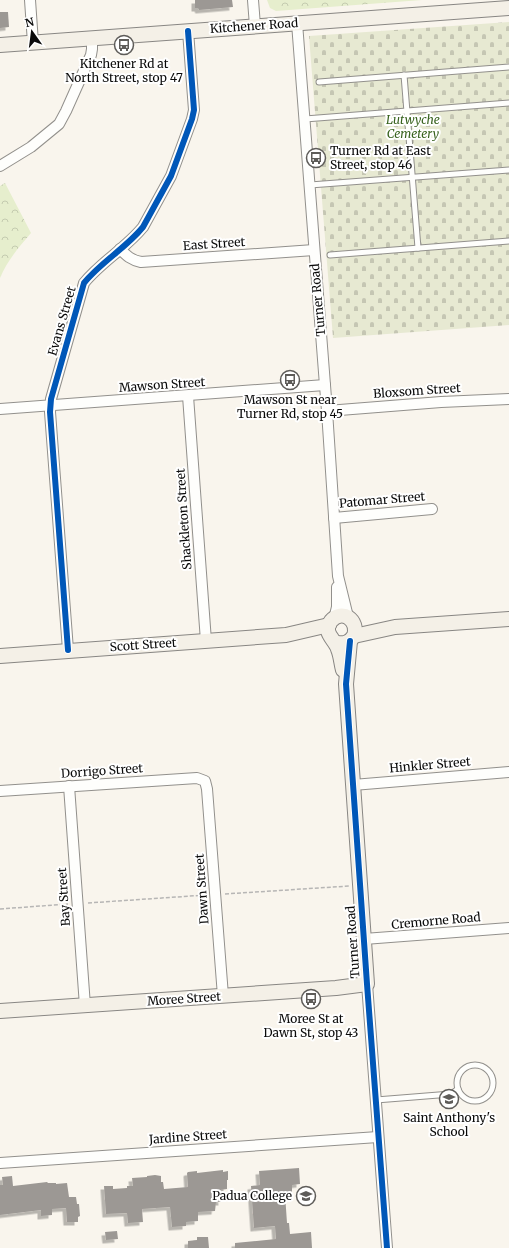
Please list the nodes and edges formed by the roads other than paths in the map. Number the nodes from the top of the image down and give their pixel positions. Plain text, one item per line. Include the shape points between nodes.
1 (30, 0) edge
2 (253, 0) edge
3 (509, 8) edge
4 (297, 23) junction
5 (255, 26) junction
6 (188, 31) junction
7 (92, 38) junction
8 (33, 43) junction
9 (0, 45) edge
10 (509, 67) edge
11 (404, 76) junction
12 (319, 82) dead end
13 (509, 103) edge
14 (407, 111) junction
15 (305, 119) junction
16 (0, 166) edge
17 (509, 170) edge
18 (413, 178) junction
19 (310, 186) junction
20 (509, 241) edge
21 (418, 248) junction
22 (120, 249) junction
23 (314, 250) junction
24 (330, 255) dead end
25 (325, 385) junction
26 (188, 396) junction
27 (509, 399) edge
28 (51, 405) junction
29 (0, 409) edge
30 (327, 411) junction
31 (432, 509) dead end
32 (334, 518) junction
33 (338, 576) junction
34 (509, 619) edge
35 (352, 629) junction
36 (332, 631) junction
37 (206, 641) junction
38 (68, 650) junction
39 (0, 656) edge
40 (346, 684) junction
41 (509, 772) edge
42 (205, 781) joint
43 (353, 785) junction
44 (69, 786) junction
45 (0, 791) edge
46 (509, 928) edge
47 (364, 939) junction
48 (367, 984) junction
49 (223, 996) junction
50 (85, 1006) junction
51 (0, 1011) edge
52 (458, 1089) junction
53 (376, 1100) junction
54 (378, 1138) junction
55 (0, 1163) edge
56 (387, 1248) edge

1 - 8 street
2 - 5 street
3 - 4 street, Kitchener Road
4 - 5 street, Kitchener Road
4 - 15 street, Turner Road
5 - 6 street, Kitchener Road
6 - 7 street, Kitchener Road
6 - 22 street, Evans Street via 194,110 192,119 171,176 140,231
7 - 8 street, Kitchener Road
7 - 16 street via 91,55 60,124 31,147
8 - 9 street, Kitchener Road
10 - 11 lane
11 - 12 lane
11 - 14 lane
13 - 14 lane
14 - 15 lane
14 - 18 lane
15 - 19 street, Turner Road
17 - 18 lane
18 - 19 lane
18 - 21 lane
19 - 23 street, Turner Road
20 - 21 lane
21 - 24 lane
22 - 23 street, East Street via 128,258 141,262
22 - 28 street, Evans Street via 84,283
23 - 25 street, Turner Road
25 - 26 street, Mawson Street
25 - 30 street, Turner Road
26 - 28 street, Mawson Street
26 - 37 street, Shackleton Street
27 - 30 street, Bloxsom Street
28 - 29 street, Mawson Street
28 - 38 street, Evans Street
30 - 32 street, Turner Road
31 - 32 street, Patomar Street
32 - 33 street, Turner Road
33 - 35 street, Turner Road
33 - 36 street, Turner Road via 337,607
34 - 35 street
35 - 36 street via 343,644
35 - 36 street via 341,616
35 - 40 street, Turner Road
36 - 37 street, Scott Street via 308,638 286,635
36 - 40 street, Turner Road
37 - 38 street, Scott Street
38 - 39 street, Scott Street
40 - 43 street, Turner Road
41 - 43 street, Hinkler Street
42 - 44 street, Dorrigo Street via 197,778
42 - 49 street, Dawn Street
43 - 47 street, Turner Road
44 - 45 street, Dorrigo Street
44 - 50 street, Bay Street
46 - 47 street, Cremorne Road
47 - 48 street, Turner Road
48 - 49 street, Moree Street
48 - 53 street, Turner Road
49 - 50 street, Moree Street
50 - 51 street, Moree Street
52 - 52 lane via 458,1077 466,1067 478,1064 489,1070 493,1076 491,1093 482,1100 465,1098
52 - 53 lane via 451,1094
53 - 54 street, Turner Road
54 - 55 street, Jardine Street
54 - 56 street, Turner Road

